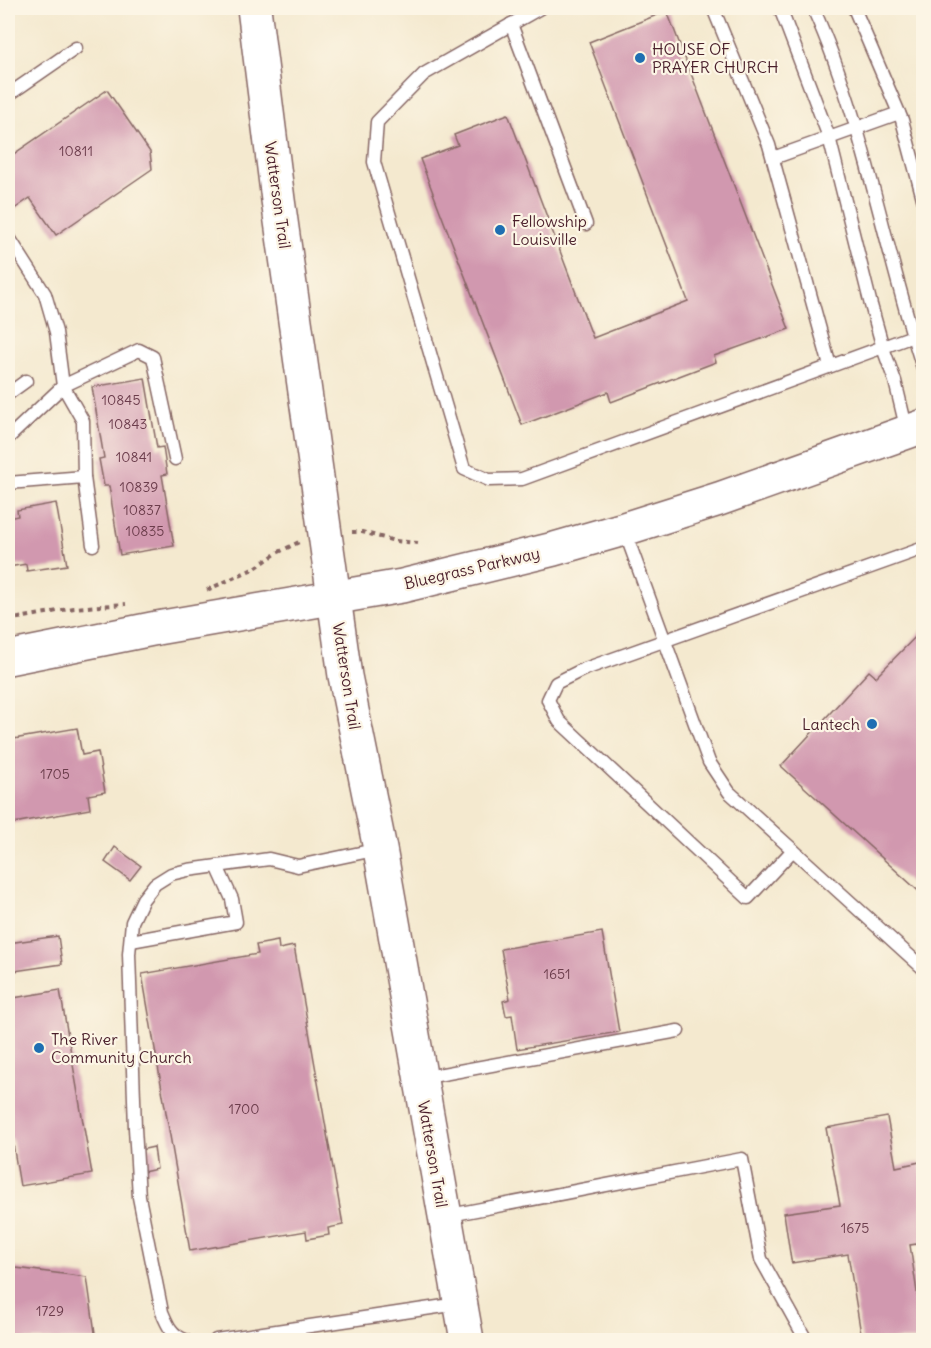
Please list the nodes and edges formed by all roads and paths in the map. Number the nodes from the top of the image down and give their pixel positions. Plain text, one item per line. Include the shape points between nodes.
1 (254, 8) edge
2 (540, 8) edge
3 (713, 8) edge
4 (780, 8) edge
5 (813, 8) edge
6 (854, 8) edge
7 (511, 24) junction
8 (76, 48) dead end
9 (8, 95) edge
10 (899, 113) junction
11 (856, 129) junction
12 (829, 137) junction
13 (773, 158) junction
14 (924, 202) edge
15 (586, 224) dead end
16 (8, 236) edge
17 (918, 334) edge
18 (883, 348) junction
19 (830, 366) junction
20 (924, 371) edge
21 (26, 381) dead end
22 (63, 386) junction
23 (8, 394) edge
24 (915, 430) edge
25 (8, 438) edge
26 (175, 459) dead end
27 (84, 477) junction
28 (8, 483) edge
29 (624, 529) junction
30 (347, 532) dead end
31 (298, 542) dead end
32 (418, 543) dead end
33 (93, 545) dead end
34 (924, 548) edge
35 (198, 593) dead end
36 (335, 596) junction
37 (132, 604) dead end
38 (8, 620) edge
39 (665, 640) junction
40 (8, 658) edge
41 (380, 849) junction
42 (793, 850) junction
43 (217, 866) junction
44 (130, 941) junction
45 (924, 969) edge
46 (678, 1031) dead end
47 (420, 1078) junction
48 (444, 1216) junction
49 (460, 1304) junction
50 (185, 1341) edge
51 (216, 1341) edge
52 (467, 1341) edge
53 (806, 1341) edge

1 - 36 main road, Watterson Trail
2 - 7 lane
3 - 13 lane
4 - 12 lane
5 - 11 lane via 837,66
6 - 10 lane
7 - 15 lane
7 - 19 lane via 424,74 377,122 374,162 464,469 489,480 522,479
8 - 9 lane
10 - 11 lane
10 - 14 lane
11 - 12 lane
11 - 17 lane
12 - 13 lane
12 - 18 lane
13 - 19 lane
16 - 22 lane via 45,294 56,332
17 - 18 lane
17 - 20 lane
18 - 19 lane
18 - 24 lane
21 - 23 lane
22 - 25 lane
22 - 26 lane via 139,350 153,357
22 - 27 lane via 83,421
24 - 29 main road, Bluegrass Parkway
27 - 28 lane
27 - 33 lane
29 - 36 main road, Bluegrass Parkway via 402,586
29 - 39 lane
30 - 32 path
31 - 35 path via 228,582
34 - 39 lane
36 - 40 main road, Bluegrass Parkway
36 - 41 main road, Watterson Trail via 345,676
37 - 38 path via 74,608
39 - 42 lane via 709,762 729,792
39 - 42 lane via 556,682 548,700 559,721 748,898
41 - 43 lane via 298,866 269,859
41 - 47 main road, Watterson Trail
42 - 45 lane
43 - 44 lane via 171,874 155,884 132,922
43 - 44 lane via 232,899 236,922
44 - 50 lane via 139,1197 162,1312 169,1328
46 - 47 lane
47 - 48 main road, Watterson Trail
48 - 49 main road, Watterson Trail
48 - 53 lane via 742,1160 761,1259
49 - 51 lane
49 - 52 main road, Watterson Trail

